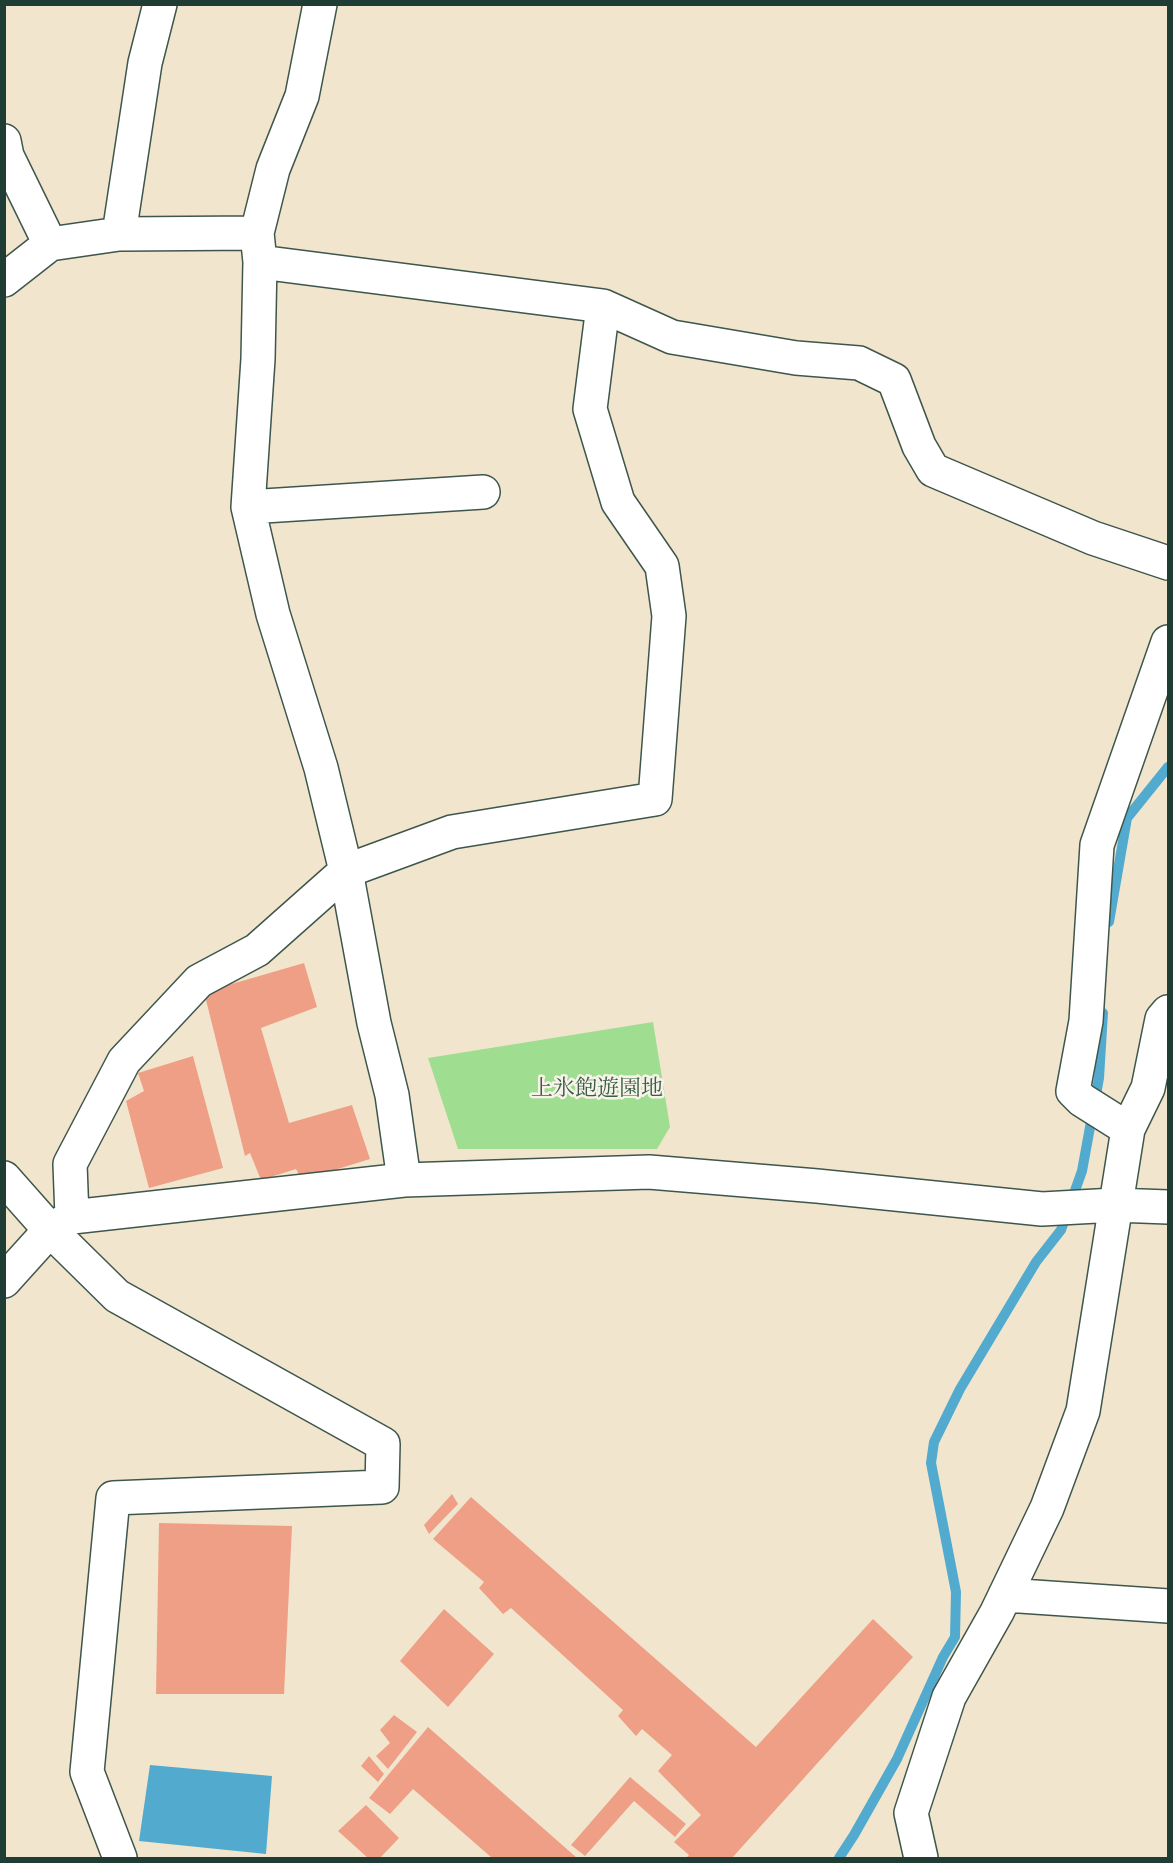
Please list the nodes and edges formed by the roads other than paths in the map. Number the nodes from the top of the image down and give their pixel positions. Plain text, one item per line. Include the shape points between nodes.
1 (160, 4) edge
2 (320, 4) edge
3 (4, 141) edge
4 (119, 234) junction
5 (50, 244) junction
6 (258, 248) junction
7 (4, 280) edge
8 (603, 306) junction
9 (483, 492) dead end
10 (248, 507) junction
11 (1168, 563) edge
12 (1168, 642) edge
13 (346, 871) junction
14 (1168, 1012) edge
15 (1120, 1124) junction
16 (4, 1178) edge
17 (404, 1180) junction
18 (1103, 1206) junction
19 (1168, 1207) edge
20 (61, 1223) junction
21 (4, 1281) edge
22 (1005, 1595) junction
23 (1168, 1606) edge
24 (120, 1858) edge
25 (921, 1858) edge

1 - 4 street via 145,63
2 - 6 street via 302,96 273,170
3 - 5 street via 7,156
4 - 5 street
4 - 6 street
5 - 7 street
6 - 8 street
6 - 10 street via 258,359
8 - 11 street via 672,337 796,358 859,363 894,380 919,446 933,470 1093,538
8 - 13 street via 590,409 618,502 662,566 669,616 655,800 452,832
9 - 10 street
10 - 13 street via 273,614 321,768
12 - 15 street via 1097,845 1086,1021 1073,1090
13 - 17 street via 374,1023 392,1095
13 - 20 street via 257,950 199,981 124,1061 70,1164
14 - 15 street via 1162,1019 1148,1088
15 - 18 street
16 - 20 street
17 - 18 street via 649,1172 1042,1209
17 - 20 street
18 - 19 street
18 - 22 street via 1083,1412 1047,1508
20 - 21 street
20 - 24 street via 117,1296 383,1444 382,1487 113,1498 87,1772
22 - 23 street
22 - 25 street via 949,1696 911,1813

